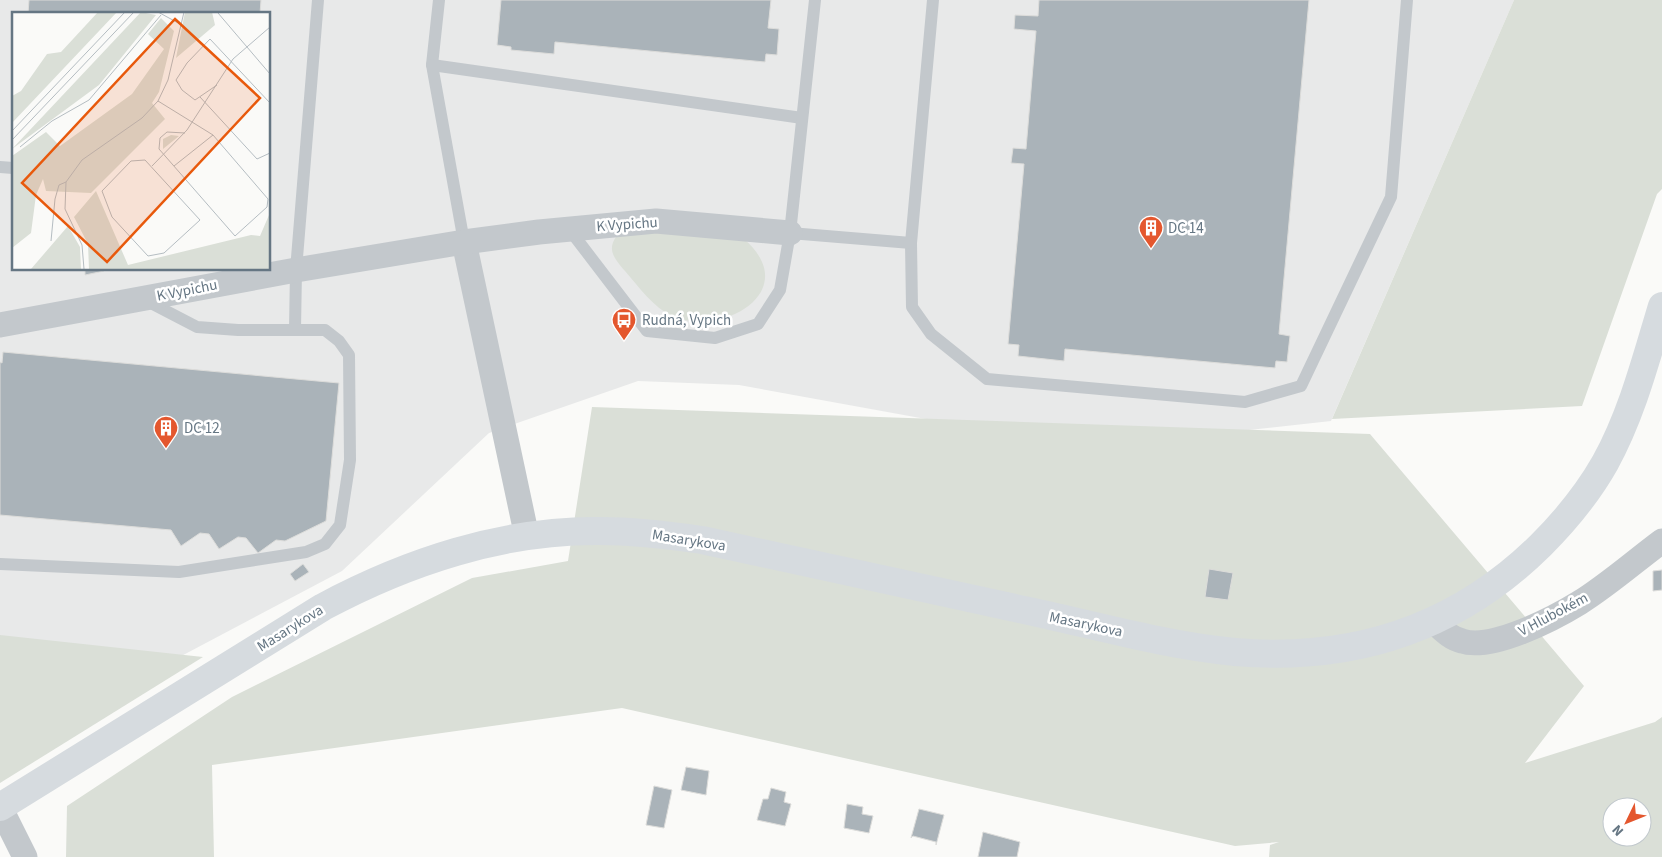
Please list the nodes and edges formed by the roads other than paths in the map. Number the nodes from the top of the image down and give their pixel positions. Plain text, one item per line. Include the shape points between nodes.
1 (318, 0) edge
2 (439, 0) edge
3 (815, 0) edge
4 (934, 0) edge
5 (1407, 0) edge
6 (432, 65) junction
7 (802, 118) junction
8 (569, 229) junction
9 (790, 233) junction
10 (464, 242) junction
11 (911, 242) junction
12 (296, 270) junction
13 (143, 299) junction
14 (1662, 306) edge
15 (0, 325) edge
16 (295, 330) junction
17 (527, 537) junction
18 (1662, 541) edge
19 (0, 564) edge
20 (1434, 622) junction
21 (0, 807) edge
22 (25, 857) edge

1 - 12 lane
2 - 6 lane
3 - 7 lane
4 - 11 lane
5 - 11 lane via 1391,197 1301,386 1245,402 988,379 931,334 912,307
6 - 7 lane
6 - 10 lane
7 - 9 lane
8 - 9 street, K Vypichu via 656,221
8 - 9 lane via 647,331 715,338 758,324 780,290
8 - 10 street, K Vypichu
9 - 11 lane
10 - 12 street, K Vypichu
10 - 17 street
12 - 13 street, K Vypichu
12 - 16 lane
13 - 15 street, K Vypichu
13 - 16 lane via 197,327
14 - 20 main road, Masarykova via 1635,396 1605,464 1584,495 1557,530 1526,560 1495,586
16 - 19 lane via 325,330 349,355 350,460 340,526 325,544 306,552 179,572
17 - 20 main road, Masarykova via 600,530 702,540 1146,637 1234,652 1295,654 1346,648 1388,639
17 - 21 main road, Masarykova via 445,555 360,587
18 - 20 street, V Hlubokém via 1579,603 1500,640 1483,644 1463,642
21 - 22 street

